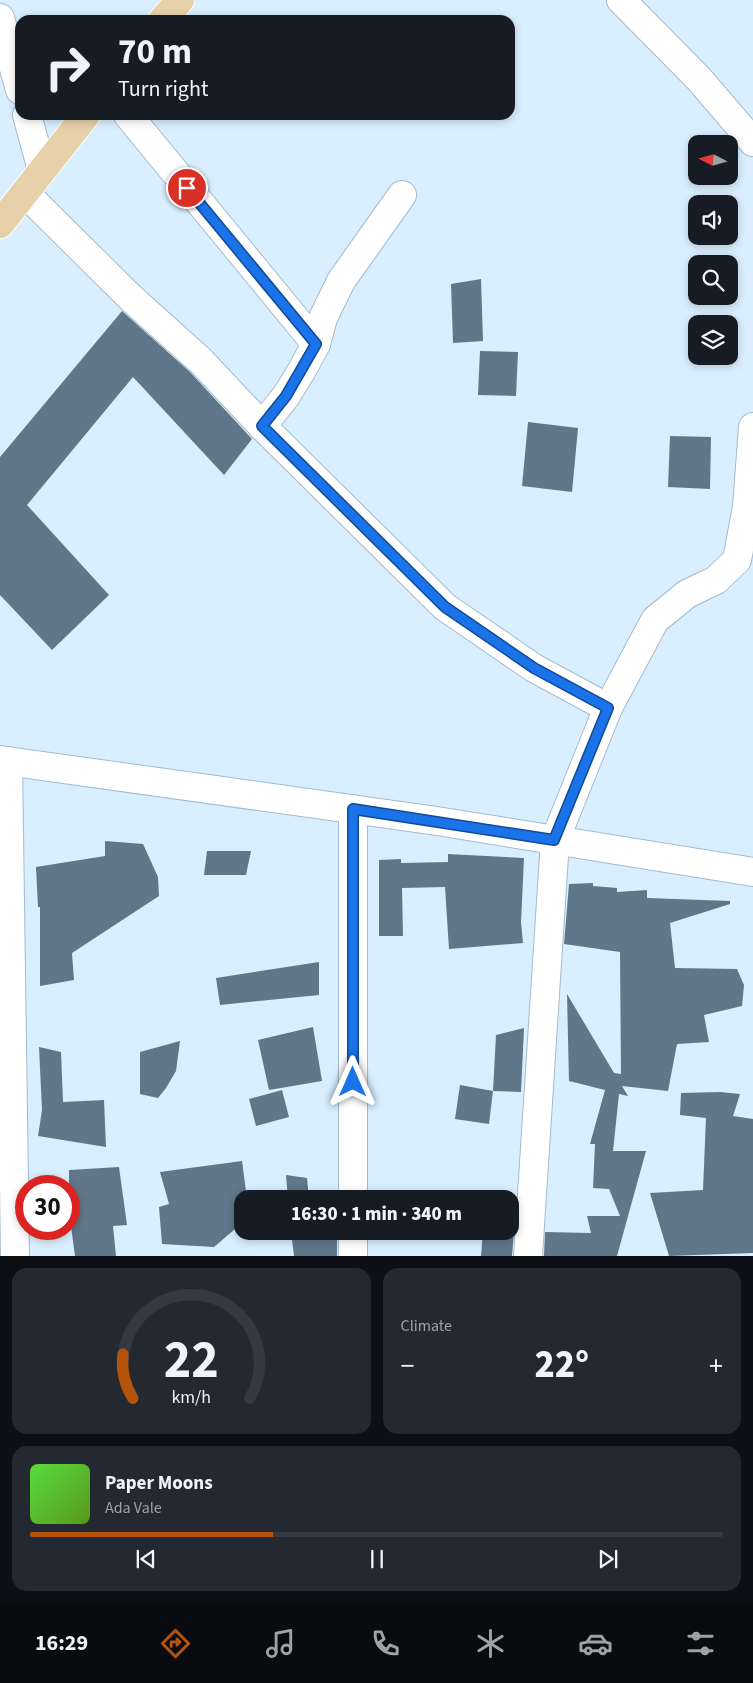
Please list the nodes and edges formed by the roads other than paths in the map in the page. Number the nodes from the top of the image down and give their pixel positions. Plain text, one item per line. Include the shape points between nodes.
1 (180, 0) edge
2 (621, 0) edge
3 (167, 15) edge
4 (0, 18) edge
5 (15, 72) edge
6 (28, 120) edge
7 (82, 120) edge
8 (132, 120) edge
9 (753, 142) edge
10 (42, 170) junction
11 (24, 193) junction
12 (402, 195) dead end
13 (0, 224) edge
14 (316, 344) junction
15 (262, 426) junction
16 (753, 427) edge
17 (608, 708) junction
18 (4, 760) edge
19 (353, 809) junction
20 (554, 840) junction
21 (753, 872) edge
22 (5, 894) edge
23 (353, 1190) edge
24 (353, 1240) edge
25 (16, 1256) edge
26 (354, 1256) edge
27 (528, 1256) edge

1 - 3 main road
2 - 9 street via 699,79
4 - 5 street
6 - 10 street
7 - 10 main road
8 - 14 street
10 - 11 main road
11 - 13 main road
11 - 15 street via 132,299 201,361
12 - 14 street via 341,281 323,318
14 - 15 street via 286,396
15 - 17 street via 445,607 534,668
16 - 17 street via 738,560 716,580 687,594 656,620
17 - 20 street
18 - 19 street
18 - 22 street
19 - 20 street
19 - 23 street
20 - 21 street
20 - 27 street
22 - 25 street
24 - 26 street

